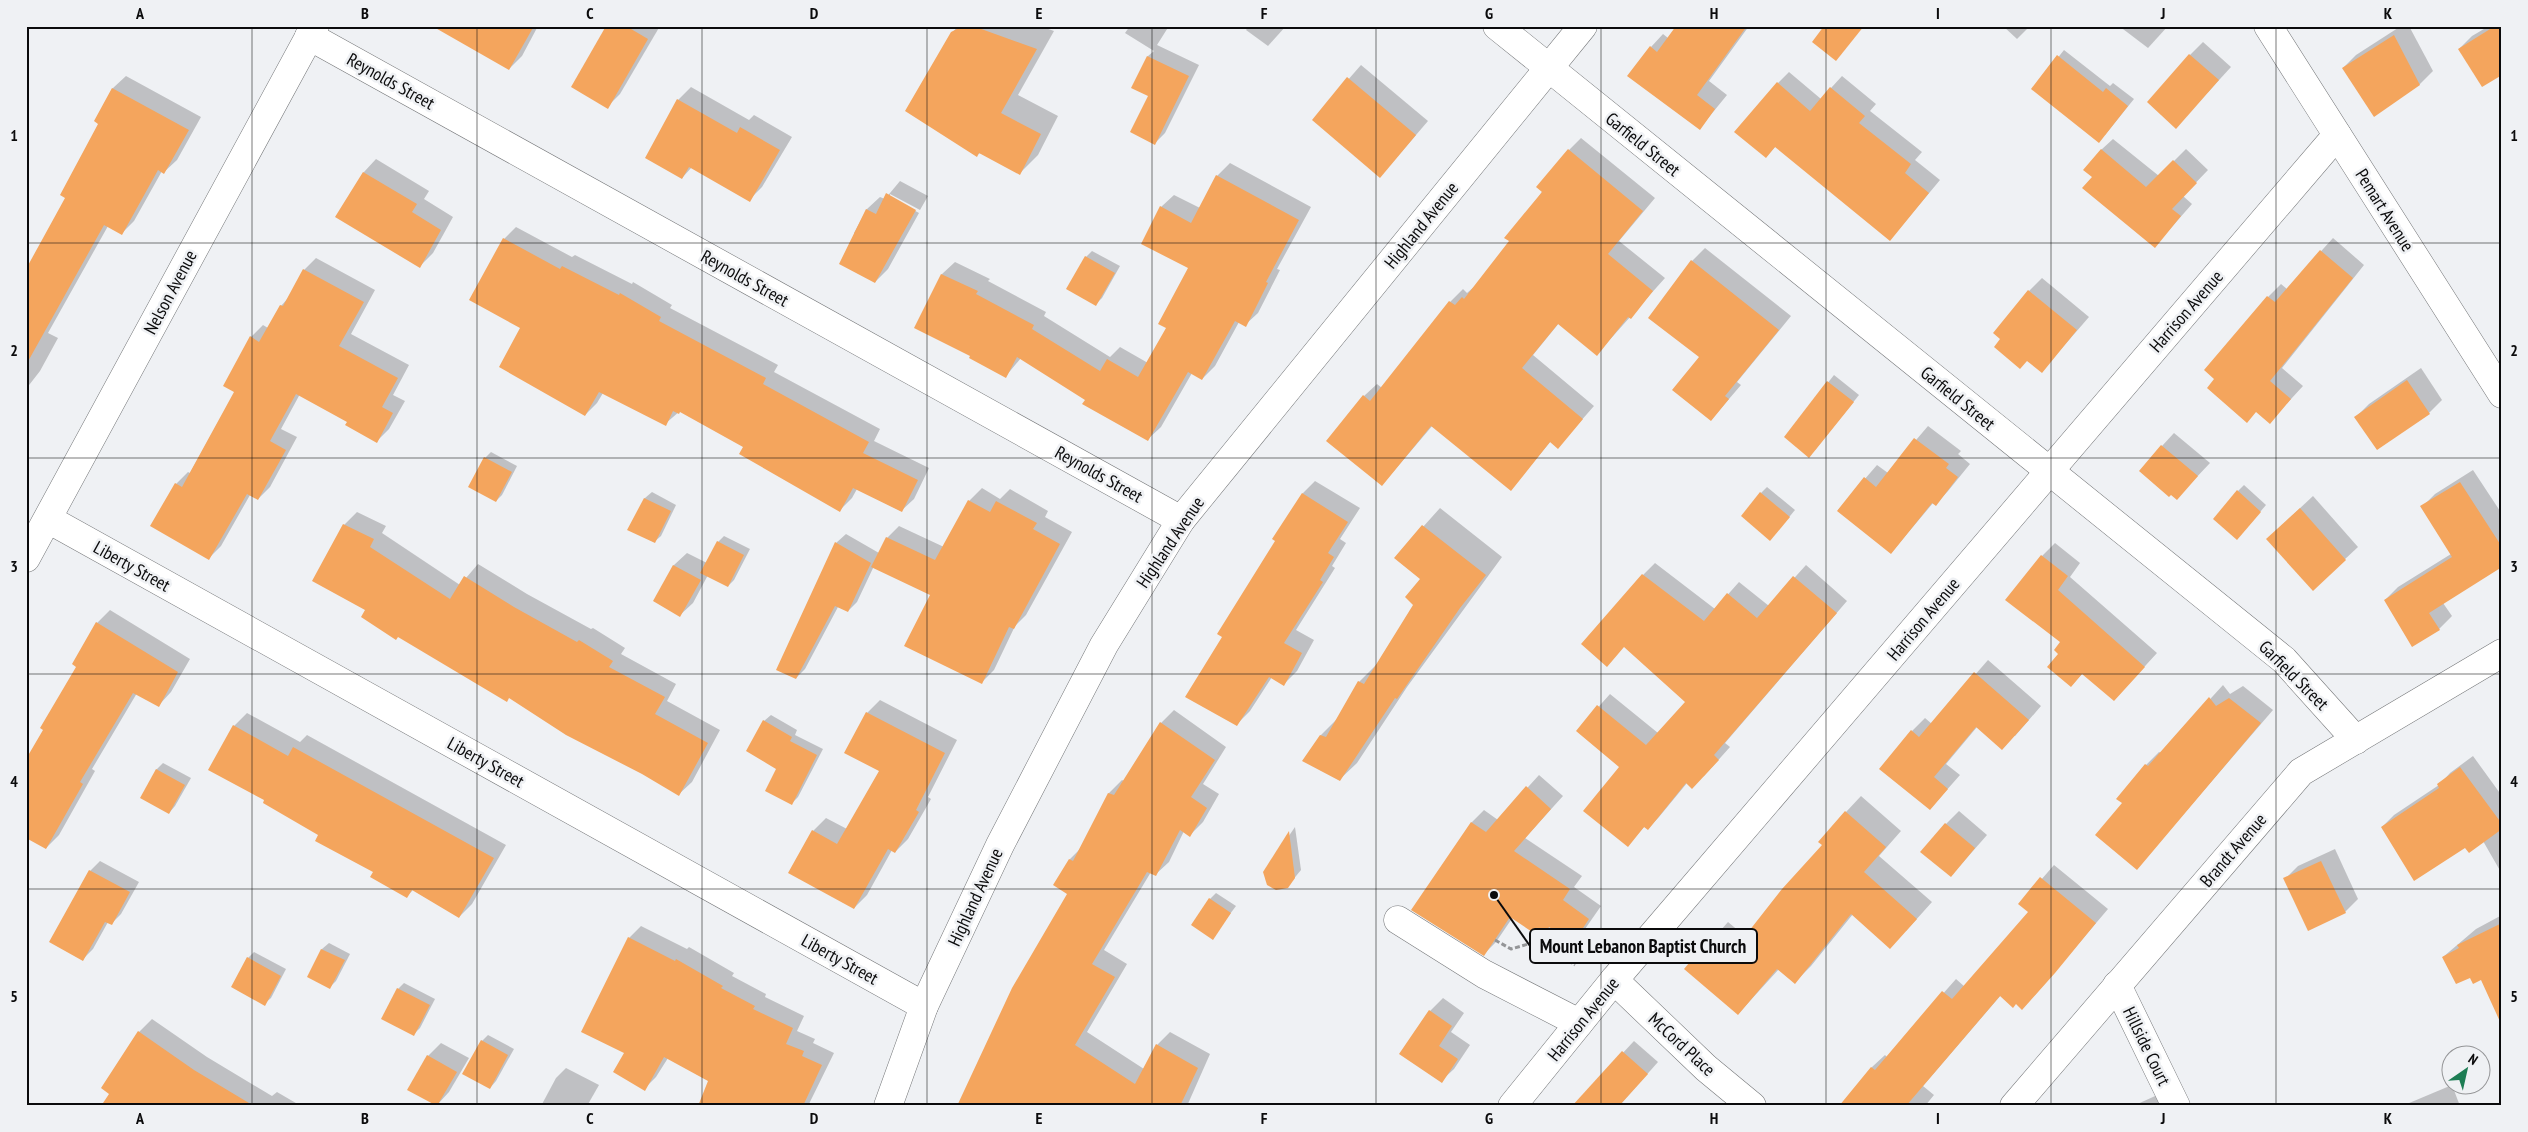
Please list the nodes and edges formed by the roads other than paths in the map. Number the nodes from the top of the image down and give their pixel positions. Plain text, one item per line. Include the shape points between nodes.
1 (1497, 26) edge
2 (1583, 26) edge
3 (2268, 26) edge
4 (312, 31) edge
5 (1549, 68) junction
6 (2337, 135) junction
7 (2502, 394) edge
8 (2049, 471) junction
9 (48, 519) junction
10 (1181, 520) junction
11 (26, 558) edge
12 (2502, 653) edge
13 (2356, 740) junction
14 (1398, 920) dead end
15 (1614, 980) junction
16 (2117, 985) junction
17 (924, 1006) junction
18 (1579, 1023) junction
19 (888, 1106) edge
20 (1512, 1106) edge
21 (1752, 1106) edge
22 (2014, 1106) edge
23 (2176, 1106) edge

1 - 5 street, Garfield Street
2 - 5 street, Highland Avenue
3 - 6 street, Pemart Avenue
4 - 9 street, Nelson Avenue
4 - 10 street, Reynolds Street
5 - 8 street, Garfield Street
5 - 10 street, Highland Avenue
6 - 7 street, Pemart Avenue
6 - 8 street, Harrison Avenue
8 - 13 street, Garfield Street via 2284,660
8 - 15 street, Harrison Avenue
9 - 11 street, Nelson Avenue
9 - 17 street, Liberty Street
10 - 17 street, Highland Avenue via 1104,645 1000,845
12 - 13 street, Brandt Avenue
13 - 16 street, Brandt Avenue via 2301,772
14 - 18 street via 1484,974
15 - 18 street, Harrison Avenue
15 - 21 street, McCord Place via 1706,1068
16 - 22 street, Brandt Avenue
16 - 23 street, Hillside Court
17 - 19 street, Highland Avenue
18 - 20 street, Harrison Avenue

